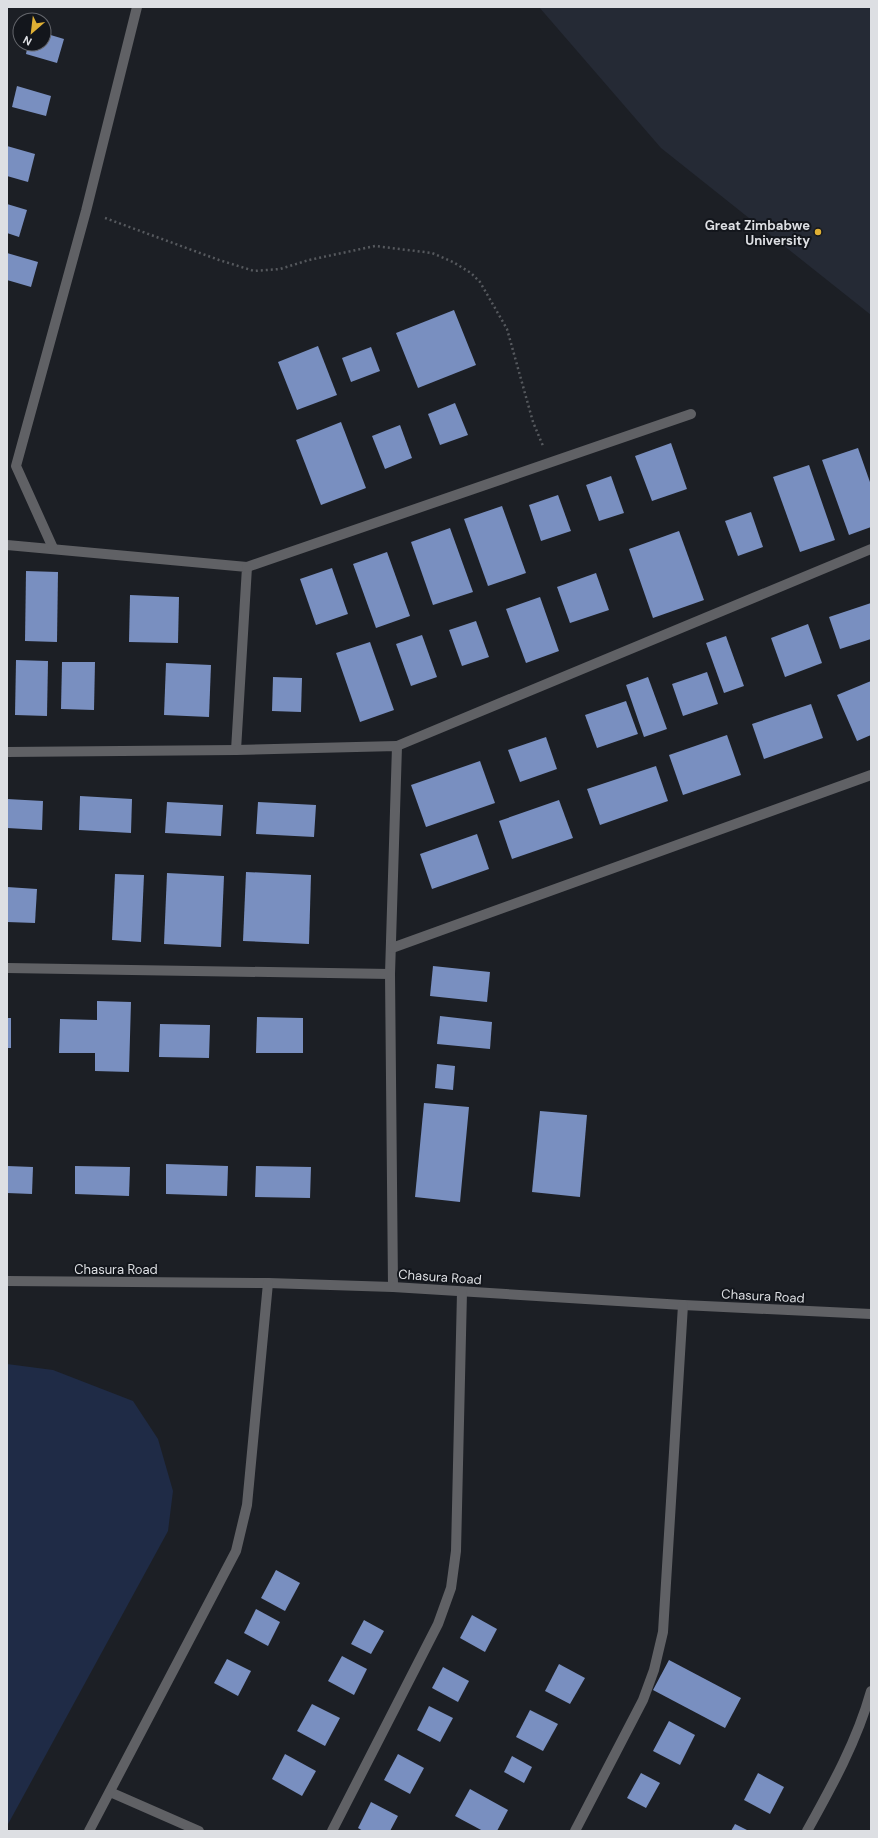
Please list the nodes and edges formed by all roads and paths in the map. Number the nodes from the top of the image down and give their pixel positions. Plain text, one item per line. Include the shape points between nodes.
1 (137, 7) edge
2 (86, 211) junction
3 (691, 414) dead end
4 (550, 462) junction
5 (7, 545) edge
6 (52, 548) junction
7 (871, 549) edge
8 (247, 567) junction
9 (397, 746) junction
10 (236, 750) junction
11 (7, 752) edge
12 (871, 775) edge
13 (392, 948) junction
14 (7, 968) edge
15 (390, 974) junction
16 (7, 1281) edge
17 (268, 1283) junction
18 (393, 1287) junction
19 (462, 1292) junction
20 (683, 1305) junction
21 (871, 1314) edge
22 (871, 1691) edge
23 (110, 1792) junction
24 (89, 1831) edge
25 (199, 1831) edge
26 (332, 1831) edge
27 (575, 1831) edge
28 (807, 1831) edge

1 - 2 street
2 - 4 path via 254,271 280,269 375,246 432,253 453,262 480,282 508,329 533,422
2 - 6 street via 16,466
3 - 4 street
4 - 8 street
5 - 6 street
6 - 8 street
7 - 9 street
8 - 10 street
9 - 10 street
9 - 13 street
10 - 11 street
12 - 13 street
13 - 15 street
14 - 15 street
15 - 18 street
16 - 17 street, Chasura Road
17 - 18 street, Chasura Road
17 - 23 street via 247,1505 236,1550
18 - 19 street, Chasura Road
19 - 20 street, Chasura Road
19 - 26 street via 456,1551 451,1588 438,1624
20 - 21 street, Chasura Road
20 - 27 street via 663,1632 654,1670 643,1700
22 - 28 street via 866,1711 841,1770
23 - 24 street
23 - 25 street

